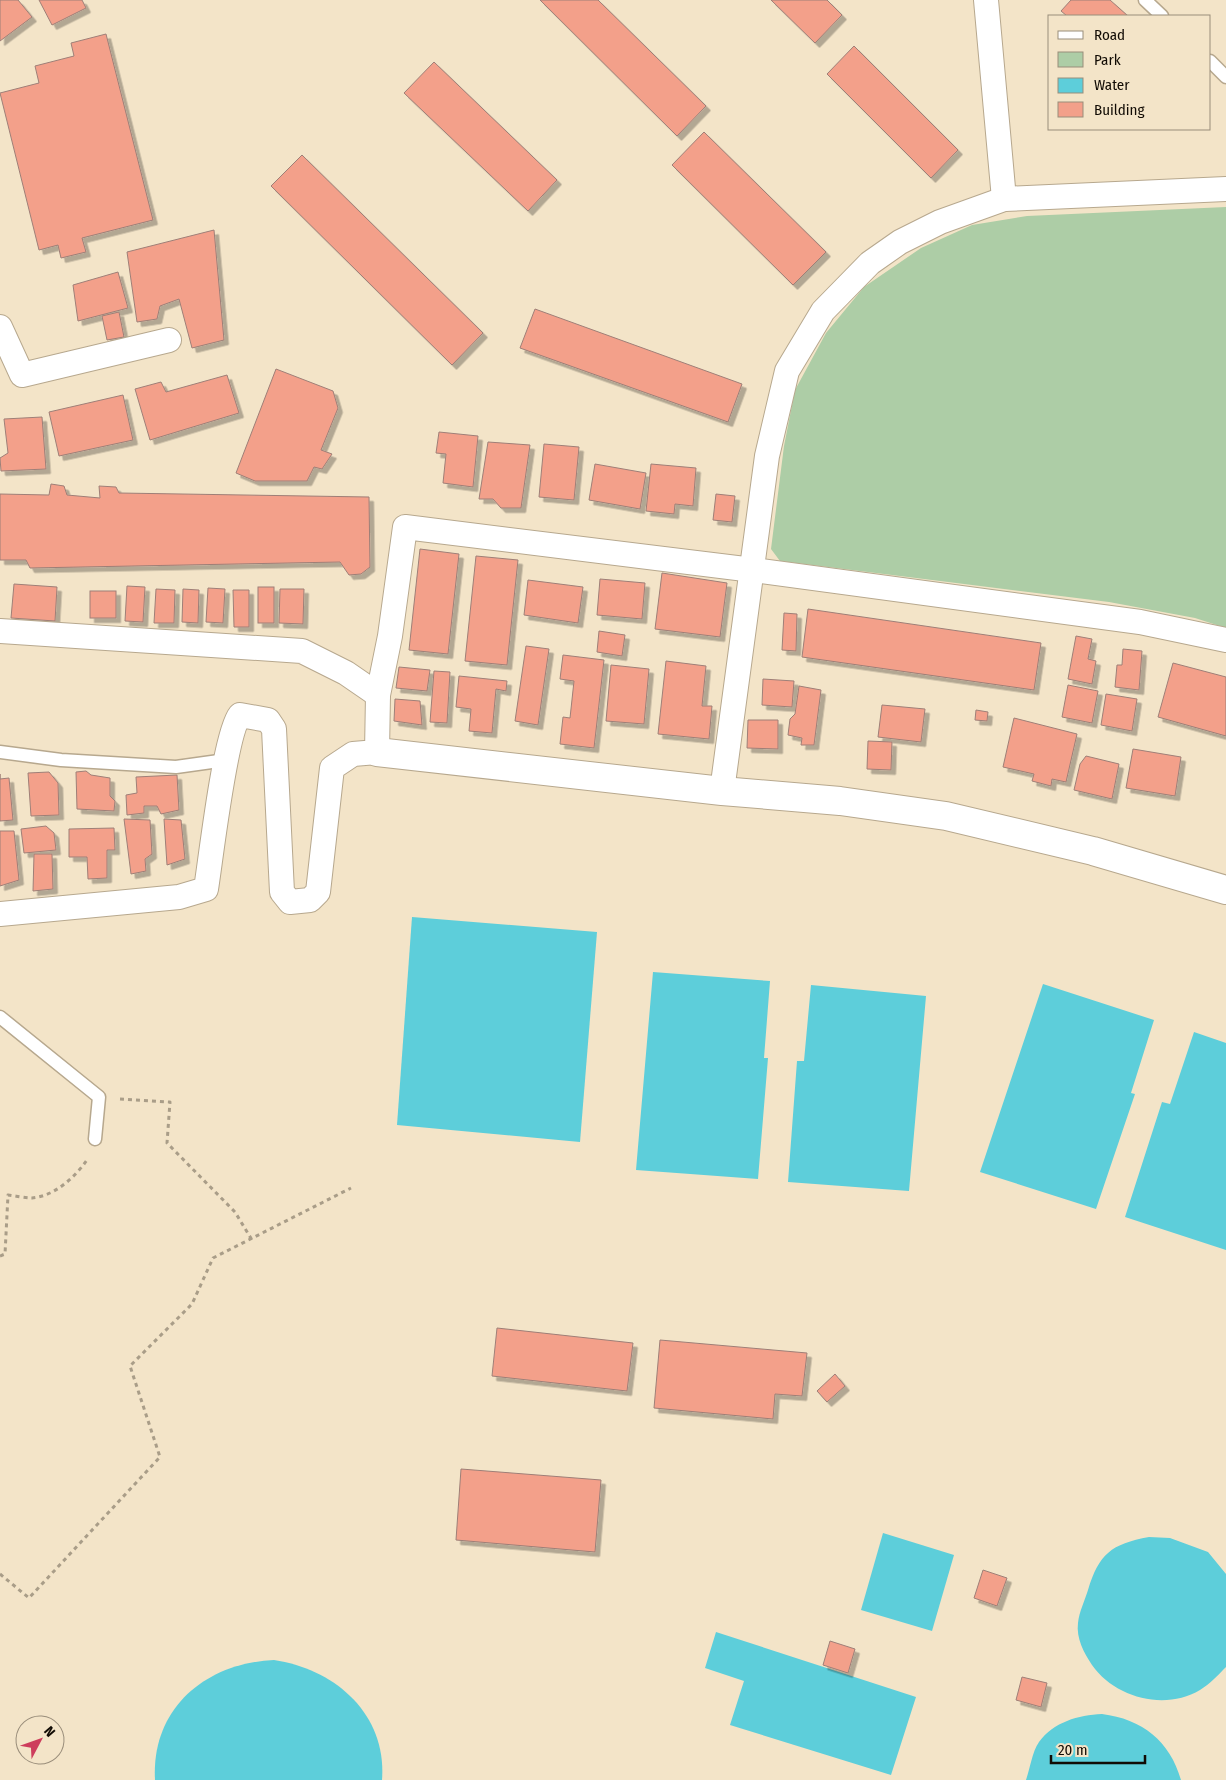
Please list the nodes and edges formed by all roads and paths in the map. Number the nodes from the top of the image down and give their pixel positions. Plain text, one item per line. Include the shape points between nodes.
1 (986, 0) edge
2 (1145, 0) edge
3 (1161, 15) edge
4 (1211, 62) edge
5 (1226, 77) edge
6 (1226, 189) edge
7 (1004, 199) junction
8 (0, 327) edge
9 (169, 340) dead end
10 (753, 570) junction
11 (0, 631) edge
12 (1226, 640) edge
13 (378, 695) junction
14 (0, 752) edge
15 (377, 752) junction
16 (226, 760) junction
17 (722, 791) junction
18 (1226, 890) edge
19 (0, 914) edge
20 (0, 1017) edge
21 (99, 1098) junction
22 (95, 1139) joint
23 (351, 1188) dead end
24 (252, 1240) junction
25 (0, 1256) edge
26 (0, 1574) edge

1 - 7 street
2 - 3 lane
4 - 5 lane
6 - 7 street
7 - 10 street via 940,222 900,242 870,264 823,310 787,371 767,456
8 - 9 street via 22,375
10 - 12 street via 1140,622
10 - 13 street via 405,527
10 - 17 street
11 - 13 street via 302,651 346,673
13 - 15 street
14 - 16 lane via 62,760 176,767
15 - 16 street via 353,754 332,768 318,892 310,900 290,902 282,892 280,876 277,754 274,729 268,720 240,715 234,722
15 - 17 street
16 - 19 street via 206,889 179,897
17 - 18 street via 840,801 946,816 1093,851
20 - 21 lane
21 - 22 lane
21 - 24 path via 170,1102 167,1143 235,1212
22 - 25 path via 88,1160 77,1175 55,1190 33,1198 8,1195 5,1254
23 - 24 path
24 - 26 path via 213,1258 192,1304 130,1366 160,1457 29,1598

